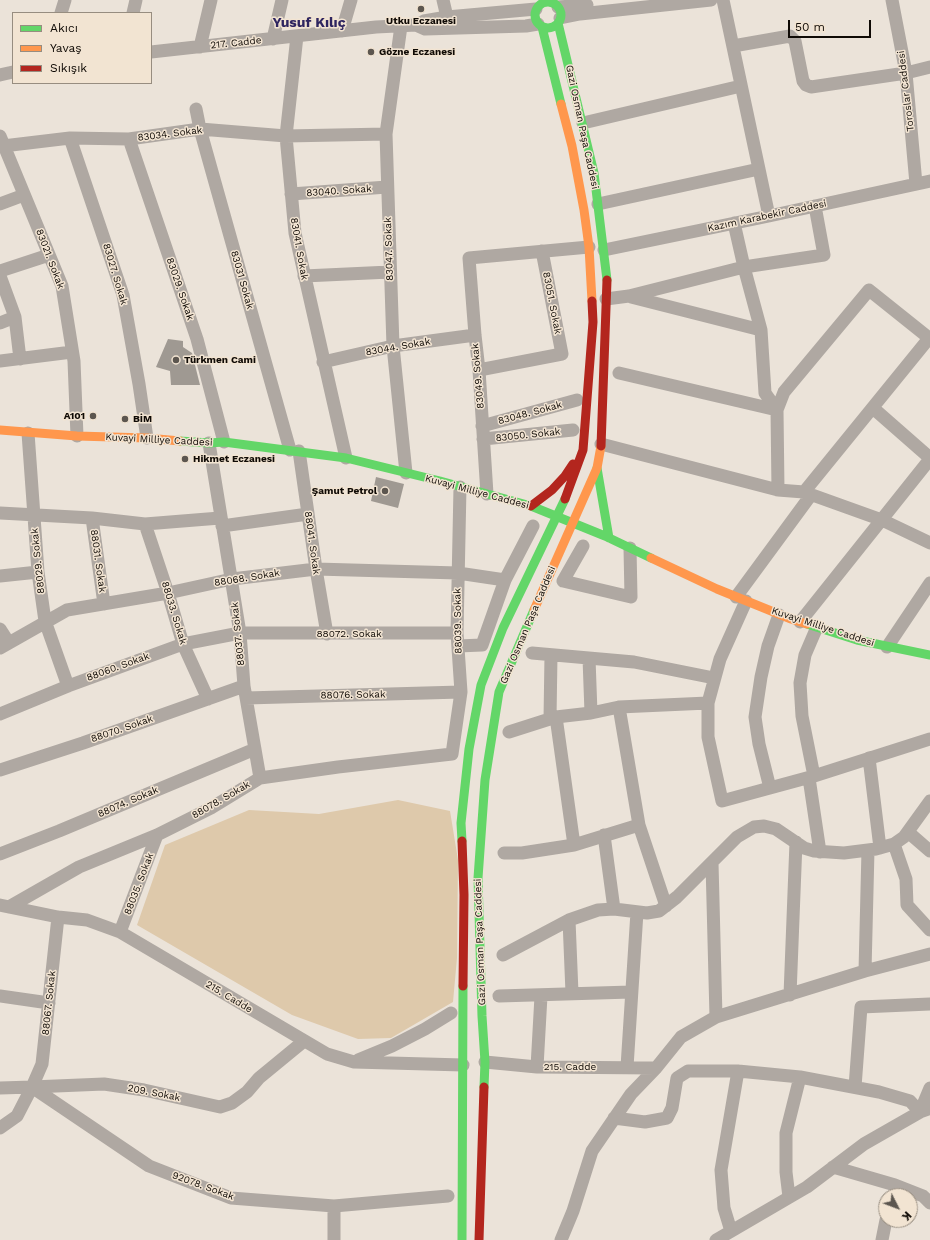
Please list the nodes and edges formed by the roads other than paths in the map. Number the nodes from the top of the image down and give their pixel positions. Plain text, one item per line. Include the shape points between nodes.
1 (65, 0) edge
2 (136, 0) edge
3 (211, 0) edge
4 (282, 0) edge
5 (351, 0) edge
6 (443, 0) edge
7 (632, 0) edge
8 (711, 0) edge
9 (723, 0) edge
10 (892, 0) edge
11 (538, 5) edge
12 (557, 10) edge
13 (61, 12) edge
14 (132, 12) edge
15 (447, 17) junction
16 (420, 23) junction
17 (540, 25) junction
18 (401, 26) junction
19 (342, 31) junction
20 (297, 36) junction
21 (273, 39) junction
22 (733, 46) junction
23 (200, 47) junction
24 (152, 52) edge
25 (930, 67) edge
26 (12, 72) edge
27 (906, 72) junction
28 (0, 75) edge
29 (742, 86) junction
30 (196, 109) dead end
31 (583, 123) junction
32 (200, 129) junction
33 (386, 134) junction
34 (286, 136) junction
35 (70, 138) junction
36 (129, 139) junction
37 (2, 141) edge
38 (759, 169) junction
39 (930, 181) edge
40 (916, 184) junction
41 (387, 187) junction
42 (291, 194) junction
43 (24, 195) junction
44 (0, 204) edge
45 (598, 204) junction
46 (815, 206) junction
47 (769, 216) junction
48 (734, 224) junction
49 (590, 246) junction
50 (604, 250) junction
51 (542, 251) junction
52 (49, 255) junction
53 (744, 267) junction
54 (0, 270) edge
55 (390, 272) junction
56 (304, 276) junction
57 (1, 285) edge
58 (629, 296) junction
59 (606, 299) junction
60 (15, 317) junction
61 (0, 323) edge
62 (761, 330) junction
63 (474, 335) junction
64 (930, 337) edge
65 (393, 346) junction
66 (72, 352) junction
67 (20, 359) junction
68 (0, 361) edge
69 (323, 362) junction
70 (479, 370) junction
71 (619, 374) dead end
72 (577, 400) dead end
73 (873, 408) junction
74 (777, 410) junction
75 (482, 426) junction
76 (0, 430) edge
77 (573, 430) dead end
78 (28, 433) junction
79 (77, 436) junction
80 (147, 438) junction
81 (483, 439) junction
82 (224, 442) junction
83 (209, 443) junction
84 (600, 444) junction
85 (583, 450) junction
86 (295, 451) junction
87 (346, 458) junction
88 (930, 458) edge
89 (597, 468) junction
90 (406, 473) junction
91 (460, 487) junction
92 (778, 490) junction
93 (486, 494) junction
94 (807, 494) junction
95 (531, 506) junction
96 (0, 513) edge
97 (308, 514) junction
98 (33, 516) junction
99 (557, 517) junction
100 (92, 518) junction
101 (882, 520) junction
102 (221, 522) junction
103 (572, 523) junction
104 (145, 524) junction
105 (533, 526) dead end
106 (609, 538) junction
107 (930, 543) edge
108 (583, 546) dead end
109 (630, 548) junction
110 (316, 569) junction
111 (38, 572) junction
112 (458, 573) junction
113 (0, 576) edge
114 (232, 579) junction
115 (505, 580) junction
116 (930, 583) edge
117 (168, 593) junction
118 (741, 599) junction
119 (104, 604) junction
120 (780, 614) junction
121 (45, 622) junction
122 (800, 622) junction
123 (817, 627) junction
124 (0, 629) edge
125 (240, 633) junction
126 (328, 634) junction
127 (457, 639) junction
128 (183, 644) junction
129 (5, 645) edge
130 (886, 647) junction
131 (532, 653) dead end
132 (551, 655) junction
133 (930, 655) edge
134 (589, 658) junction
135 (714, 678) junction
136 (68, 686) junction
137 (245, 692) junction
138 (461, 692) junction
139 (208, 699) junction
140 (708, 703) junction
141 (619, 707) junction
142 (592, 713) junction
143 (0, 714) edge
144 (553, 718) junction
145 (509, 732) dead end
146 (930, 739) edge
147 (255, 749) junction
148 (452, 754) joint
149 (869, 758) junction
150 (0, 770) edge
151 (811, 777) junction
152 (260, 778) junction
153 (770, 788) junction
154 (930, 801) edge
155 (639, 825) junction
156 (908, 832) junction
157 (157, 835) junction
158 (604, 835) junction
159 (796, 842) junction
160 (894, 844) junction
161 (574, 845) junction
162 (874, 849) junction
163 (930, 851) edge
164 (820, 852) junction
165 (504, 853) dead end
166 (0, 854) edge
167 (712, 863) junction
168 (5, 906) edge
169 (666, 906) junction
170 (614, 909) junction
171 (637, 912) junction
172 (58, 917) junction
173 (569, 920) junction
174 (930, 930) edge
175 (120, 932) junction
176 (930, 954) edge
177 (503, 955) dead end
178 (865, 971) junction
179 (632, 992) junction
180 (572, 993) junction
181 (790, 995) junction
182 (0, 996) edge
183 (499, 996) dead end
184 (541, 996) junction
185 (49, 1003) junction
186 (930, 1004) edge
187 (451, 1013) dead end
188 (716, 1017) junction
189 (304, 1041) junction
190 (354, 1062) junction
191 (485, 1062) junction
192 (463, 1065) junction
193 (536, 1067) junction
194 (627, 1067) junction
195 (656, 1068) junction
196 (738, 1071) junction
197 (800, 1077) junction
198 (32, 1087) junction
199 (855, 1087) junction
200 (0, 1088) edge
201 (930, 1088) edge
202 (925, 1110) edge
203 (614, 1118) junction
204 (0, 1128) edge
205 (833, 1167) junction
206 (886, 1188) edge
207 (918, 1195) edge
208 (448, 1196) dead end
209 (789, 1197) junction
210 (930, 1203) edge
211 (334, 1206) junction
212 (884, 1228) edge
213 (731, 1231) junction
214 (334, 1240) edge
215 (462, 1240) edge
216 (479, 1240) edge
217 (561, 1240) edge
218 (716, 1240) edge
219 (882, 1240) edge

1 - 13 street
2 - 14 street
3 - 23 street
4 - 21 street
5 - 19 street
6 - 15 street
7 - 12 street
8 - 12 street via 580,14
9 - 22 street
10 - 27 street, Toroslar Caddesi
11 - 12 main road via 550,2
11 - 15 street, 217. Cadde
11 - 17 main road via 535,19
12 - 17 main road via 553,27
12 - 31 main road, Gazi Osman Paşa Caddesi
15 - 16 street, 217. Cadde
16 - 17 street, 217. Cadde via 424,29
16 - 18 street, 217. Cadde
17 - 49 main road, Gazi Osman Paşa Caddesi via 572,146
18 - 19 street, 217. Cadde
18 - 33 street, 83047. Sokak
19 - 20 street, 217. Cadde
20 - 21 street, 217. Cadde
20 - 34 street, 83041. Sokak
21 - 23 street, 217. Cadde
22 - 27 street via 790,36 795,41 803,81 811,87
22 - 29 street
23 - 24 street, 217. Cadde
25 - 27 street
26 - 28 street
27 - 40 street, Toroslar Caddesi
29 - 31 street
29 - 38 street
30 - 32 street, 83031 Sokak
31 - 45 main road, Gazi Osman Paşa Caddesi
32 - 34 street, 83034. Sokak
32 - 36 street, 83034. Sokak
32 - 86 street, 83031 Sokak
33 - 34 street, 83034. Sokak
33 - 41 street, 83047. Sokak
34 - 42 street, 83041. Sokak
35 - 36 street, 83034. Sokak
35 - 37 street, 83034. Sokak
35 - 80 street, 83027. Sokak via 123,295 140,384
36 - 82 street, 83029. Sokak via 197,339
37 - 43 street, 83021. Sokak
38 - 45 street
38 - 47 street
39 - 40 street, Kazım Karabekir Caddesi
40 - 46 street, Kazım Karabekir Caddesi
41 - 42 street, 83040. Sokak
41 - 55 street, 83047. Sokak
42 - 56 street, 83041. Sokak via 295,233
43 - 44 street
43 - 52 street, 83021. Sokak
45 - 50 main road, Gazi Osman Paşa Caddesi
46 - 47 street, Kazım Karabekir Caddesi
46 - 53 street via 824,255
47 - 48 street, Kazım Karabekir Caddesi
48 - 50 street, Kazım Karabekir Caddesi
48 - 53 street
49 - 51 street
49 - 85 main road, Gazi Osman Paşa Caddesi via 593,322
50 - 59 main road, Gazi Osman Paşa Caddesi via 607,274
51 - 63 street, 83049. Sokak via 469,258
51 - 70 street, 83051. Sokak via 562,354
52 - 54 street
52 - 66 street, 83021. Sokak via 62,286
53 - 58 street
53 - 62 street
55 - 56 street
55 - 65 street, 83047. Sokak
56 - 69 street, 83041. Sokak
57 - 60 street
58 - 59 street
58 - 62 street
59 - 84 main road, Gazi Osman Paşa Caddesi
60 - 61 street
60 - 67 street
62 - 74 street via 765,393
63 - 65 street, 83044. Sokak
63 - 70 street, 83049. Sokak
64 - 73 street
64 - 74 street via 870,290 784,392
65 - 69 street, 83044. Sokak
65 - 90 street, 83047. Sokak
66 - 67 street
66 - 79 street, 83021. Sokak
67 - 68 street
69 - 87 street, 83041. Sokak
70 - 75 street, 83049. Sokak
71 - 74 street
72 - 75 street, 83048. Sokak
73 - 88 street
73 - 94 street
74 - 92 street
75 - 81 street, 83049. Sokak
76 - 78 main road, Kuvayi Milliye Caddesi
77 - 81 street, 83050. Sokak
78 - 79 main road, Kuvayi Milliye Caddesi
78 - 98 street, 88029. Sokak
79 - 80 main road, Kuvayi Milliye Caddesi
80 - 83 main road, Kuvayi Milliye Caddesi
81 - 93 street, 83049. Sokak
82 - 83 main road, Kuvayi Milliye Caddesi
82 - 86 main road, Kuvayi Milliye Caddesi
83 - 102 street, 88037. Sokak
84 - 89 main road, Gazi Osman Paşa Caddesi
84 - 92 street
85 - 95 main road via 565,476
85 - 99 main road, Gazi Osman Paşa Caddesi
86 - 87 main road, Kuvayi Milliye Caddesi
86 - 97 street, 88041. Sokak
87 - 90 main road, Kuvayi Milliye Caddesi
88 - 101 street
89 - 103 main road, Gazi Osman Paşa Caddesi
89 - 106 main road
90 - 91 main road, Kuvayi Milliye Caddesi
91 - 93 main road, Kuvayi Milliye Caddesi
91 - 112 street, 88039. Sokak
92 - 94 street
93 - 95 main road, Kuvayi Milliye Caddesi
94 - 101 street
94 - 118 street
95 - 99 main road, Kuvayi Milliye Caddesi
96 - 98 street
97 - 102 street
97 - 110 street, 88041. Sokak
98 - 100 street
98 - 111 street, 88029. Sokak
99 - 103 main road, Kuvayi Milliye Caddesi
99 - 192 main road, Gazi Osman Paşa Caddesi via 503,628 481,685 469,749 461,823 464,895
100 - 104 street
100 - 119 street, 88031. Sokak
101 - 107 street
101 - 122 street
102 - 104 street
102 - 114 street, 88037. Sokak
103 - 106 main road, Kuvayi Milliye Caddesi
103 - 191 main road, Gazi Osman Paşa Caddesi via 499,692 485,780 478,878
104 - 117 street, 88033. Sokak
105 - 115 street
106 - 109 main road, Kuvayi Milliye Caddesi
108 - 109 street via 563,581 631,597
109 - 118 main road, Kuvayi Milliye Caddesi
110 - 112 street, 88068. Sokak
110 - 114 street, 88068. Sokak
110 - 126 street, 88041. Sokak
111 - 113 street
111 - 121 street, 88029. Sokak
112 - 115 street, 88068. Sokak
112 - 127 street, 88039. Sokak
114 - 117 street, 88068. Sokak
114 - 125 street, 88037. Sokak
115 - 127 street, 88072. Sokak via 482,645
116 - 130 street
117 - 119 street, 88068. Sokak
117 - 128 street, 88033. Sokak
118 - 120 main road, Kuvayi Milliye Caddesi
118 - 135 street
119 - 121 street, 88068. Sokak via 67,610
120 - 122 main road, Kuvayi Milliye Caddesi
120 - 153 street via 768,646 755,717
121 - 129 street, 88068. Sokak
121 - 136 street, 88029. Sokak
122 - 123 main road, Kuvayi Milliye Caddesi
123 - 130 main road, Kuvayi Milliye Caddesi
123 - 151 street via 805,655 800,683
124 - 129 street
125 - 126 street, 88072. Sokak
125 - 128 street, 88060. Sokak
125 - 137 street, 88037. Sokak
126 - 127 street, 88072. Sokak
127 - 138 street, 88039. Sokak
128 - 136 street, 88060. Sokak
128 - 139 street, 88033. Sokak
130 - 133 main road, Kuvayi Milliye Caddesi
131 - 132 street
132 - 134 street
132 - 144 street
134 - 135 street via 634,662
134 - 142 street
135 - 140 street
136 - 143 street, 88060. Sokak
137 - 138 street, 88076. Sokak
137 - 139 street, 88070. Sokak
137 - 147 street, 88037. Sokak
138 - 148 street, 88039. Sokak
139 - 150 street, 88070. Sokak
140 - 141 street
140 - 153 street via 708,737 722,801
141 - 142 street
141 - 155 street
142 - 144 street
144 - 145 street
144 - 161 street
146 - 149 street
147 - 152 street, 88037. Sokak
147 - 166 street, 88074. Sokak
148 - 152 street, 88078. Sokak
149 - 151 street
149 - 162 street
151 - 153 street
151 - 164 street
152 - 157 street, 88078. Sokak via 211,808
154 - 156 street
155 - 158 street
155 - 169 street
156 - 160 street
156 - 163 street
157 - 168 street, 88078. Sokak via 79,867
157 - 175 street, 88035. Sokak
158 - 161 street
158 - 170 street
159 - 164 street via 804,848
159 - 167 street via 776,829 754,827 737,837
159 - 181 street
160 - 162 street
160 - 174 street via 906,879 907,905
161 - 165 street via 522,853
162 - 164 street via 844,853
162 - 178 street
167 - 169 street
167 - 188 street
168 - 172 street, 215. Cadde
169 - 171 street via 658,911
170 - 171 street
170 - 173 street via 598,910
171 - 179 street
172 - 175 street, 215. Cadde via 87,920
172 - 185 street, 88067. Sokak
173 - 177 street
173 - 180 street
175 - 189 street, 215. Cadde
176 - 178 street
178 - 181 street
179 - 180 street
179 - 194 street
180 - 184 street
181 - 188 street
182 - 185 street
183 - 184 street
184 - 193 street
185 - 198 street, 88067. Sokak via 42,1064
186 - 199 street via 861,1007
187 - 190 street via 425,1030
188 - 195 street via 681,1037
189 - 190 street, 215. Cadde via 327,1054
189 - 198 street, 209. Sokak via 259,1078 247,1092 232,1103 220,1107 104,1084
190 - 192 street, 215. Cadde
191 - 193 street, 215. Cadde
191 - 216 main road, Gazi Osman Paşa Caddesi
192 - 215 main road, Gazi Osman Paşa Caddesi
193 - 194 street, 215. Cadde
194 - 195 street, 215. Cadde
195 - 203 street via 630,1094
196 - 197 street
196 - 203 street via 688,1070 677,1078 672,1108 667,1118 646,1122
196 - 213 street via 721,1170 724,1208
197 - 199 street
197 - 209 street via 786,1133
198 - 200 street, 209. Sokak
198 - 204 street via 17,1116
198 - 211 street, 92078. Sokak via 149,1166 214,1192 231,1198
199 - 202 street via 910,1101
201 - 202 street
202 - 205 street via 864,1144
203 - 217 street via 592,1151
205 - 206 street
205 - 209 street
207 - 210 street via 923,1196
208 - 211 street, 92078. Sokak
209 - 213 street
211 - 214 street
212 - 219 street
213 - 218 street

